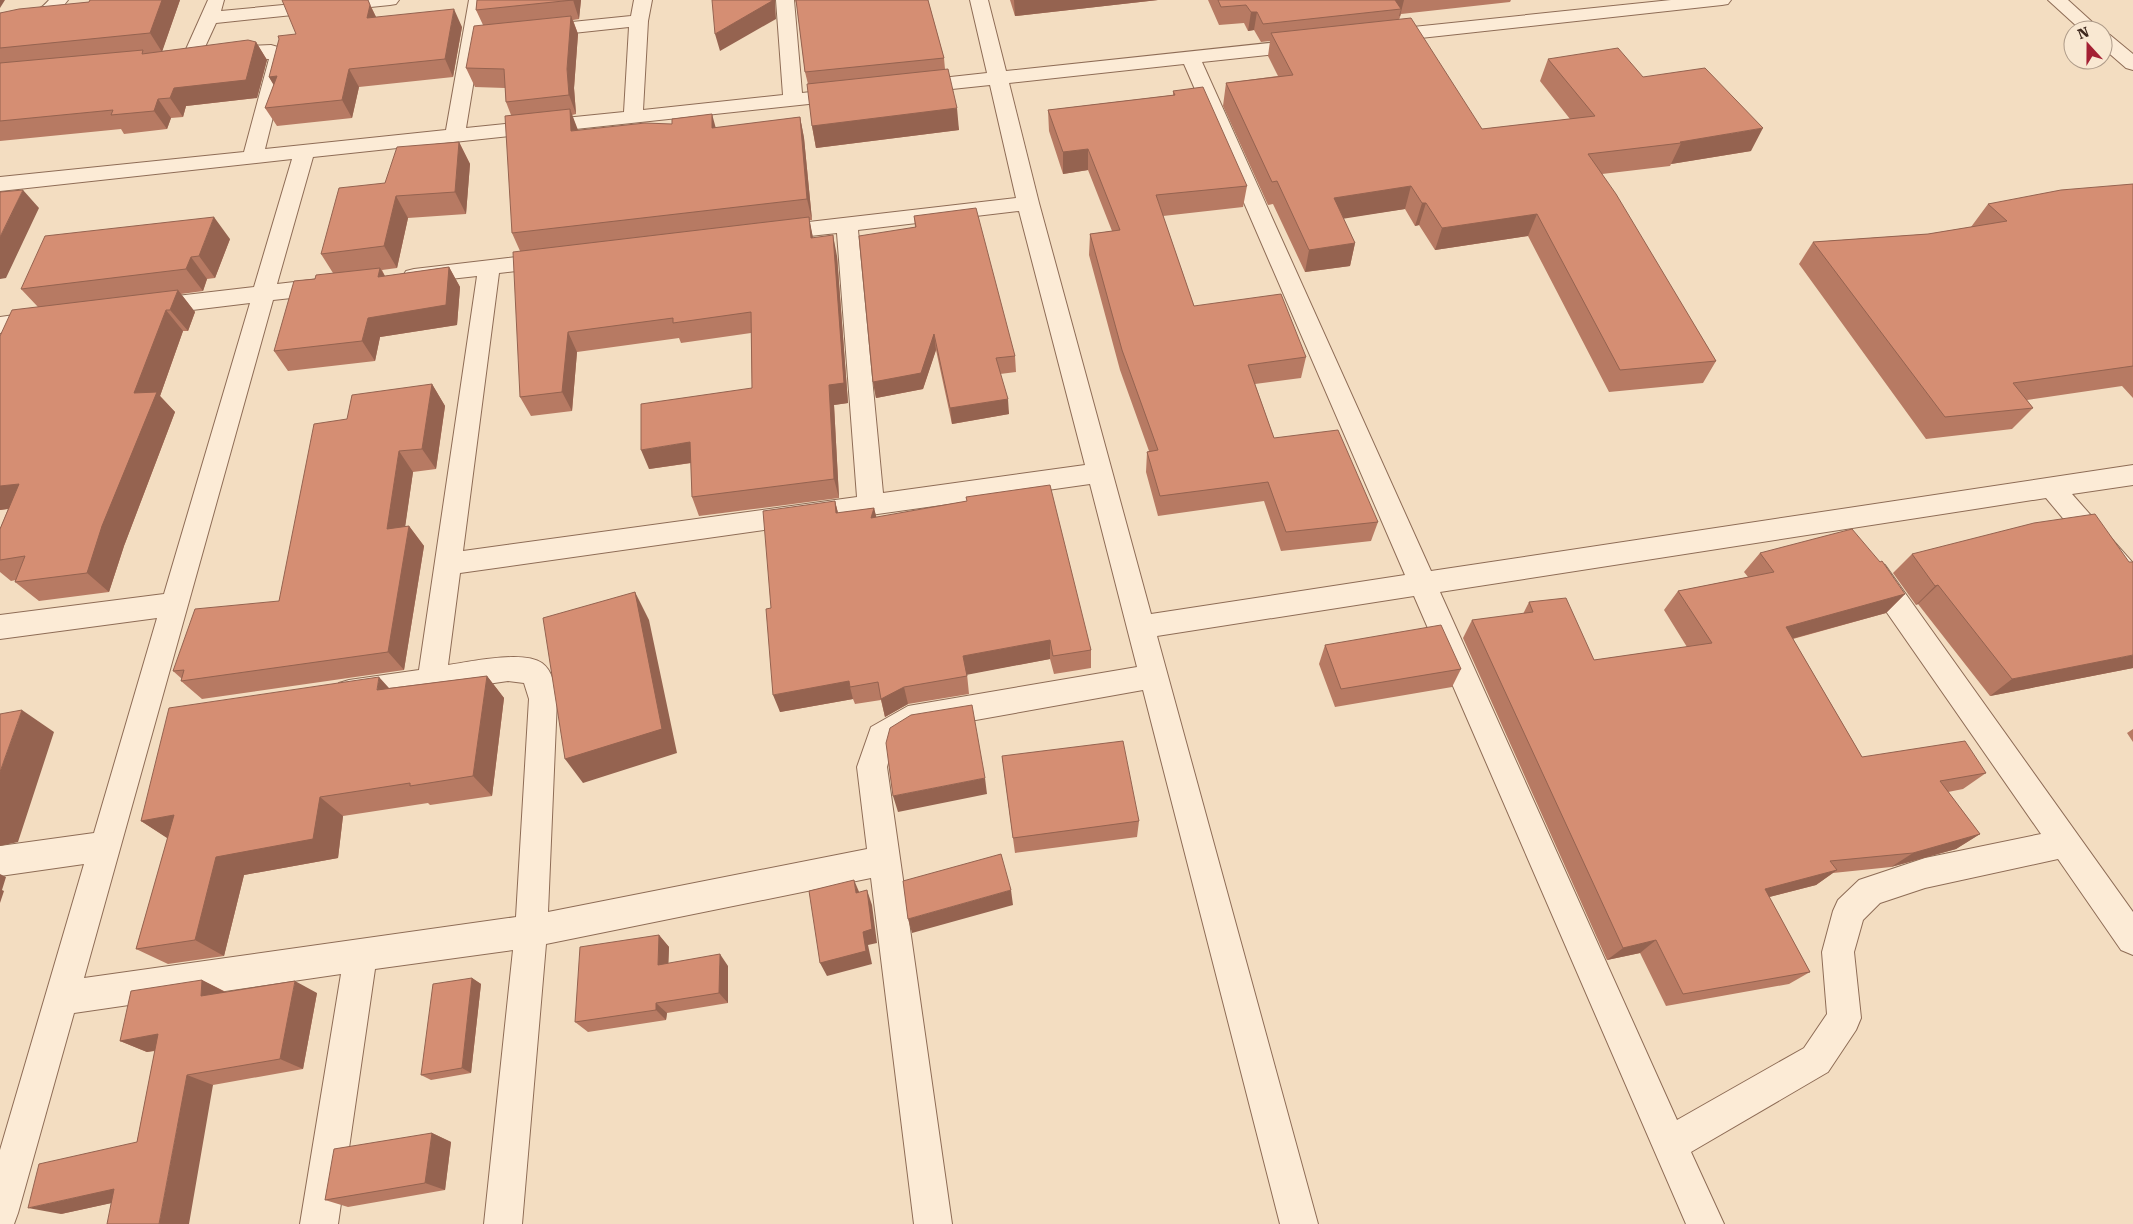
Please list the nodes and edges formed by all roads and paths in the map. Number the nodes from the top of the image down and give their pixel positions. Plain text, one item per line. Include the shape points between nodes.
1 (59, 0) edge
2 (216, 0) edge
3 (390, 0) edge
4 (478, 0) edge
5 (642, 0) edge
6 (785, 0) edge
7 (979, 0) edge
8 (1722, 0) edge
9 (2057, 0) edge
10 (354, 1) edge
11 (1603, 6) edge
12 (209, 18) junction
13 (2080, 20) edge
14 (639, 21) junction
15 (0, 27) edge
16 (471, 38) junction
17 (1369, 38) edge
18 (1329, 42) edge
19 (2113, 47) edge
20 (1190, 57) junction
21 (2133, 64) edge
22 (999, 78) junction
23 (891, 90) edge
24 (862, 92) edge
25 (793, 100) junction
26 (633, 118) junction
27 (454, 136) junction
28 (304, 153) junction
29 (252, 158) junction
30 (0, 184) edge
31 (1028, 203) junction
32 (847, 224) junction
33 (750, 236) edge
34 (566, 258) edge
35 (489, 267) junction
36 (391, 278) edge
37 (352, 283) edge
38 (263, 294) junction
39 (127, 310) edge
40 (59, 318) edge
41 (10, 323) edge
42 (10, 346) edge
43 (1100, 473) junction
44 (2133, 475) edge
45 (2052, 488) junction
46 (871, 505) junction
47 (1838, 520) junction
48 (448, 564) junction
49 (2133, 582) edge
50 (1422, 583) junction
51 (174, 604) junction
52 (0, 627) edge
53 (1140, 627) junction
54 (1154, 676) junction
55 (432, 680) junction
56 (325, 695) edge
57 (169, 718) edge
58 (140, 722) junction
59 (2065, 843) junction
60 (105, 846) junction
61 (0, 861) edge
62 (884, 861) junction
63 (531, 931) junction
64 (2133, 939) edge
65 (361, 955) junction
66 (62, 998) junction
67 (1670, 1144) junction
68 (0, 1213) edge
69 (319, 1224) edge
70 (503, 1224) edge
71 (933, 1224) edge
72 (1299, 1224) edge
73 (1705, 1224) edge

1 - 15 street via 51,11 31,21
2 - 12 street
3 - 10 street
4 - 16 street
5 - 14 street
6 - 25 street
7 - 22 street
8 - 11 street
9 - 13 street
10 - 12 street
11 - 17 street
12 - 29 street via 182,57 255,50 271,51 279,57
14 - 16 street
14 - 26 street
16 - 27 street
18 - 20 street
19 - 21 street
20 - 22 street
20 - 50 street
22 - 23 street
22 - 31 street
24 - 25 street
25 - 26 street
26 - 27 street
27 - 28 street
28 - 29 street
28 - 38 street
29 - 30 street
31 - 32 street
31 - 43 street
32 - 33 street
32 - 46 street
34 - 35 street
35 - 36 street
35 - 48 street
37 - 38 street
38 - 39 street
38 - 51 street
40 - 41 street
41 - 42 street
43 - 46 street
43 - 53 street
44 - 45 street
45 - 47 street
45 - 49 street
46 - 48 street
47 - 50 street
47 - 59 street
48 - 55 street
50 - 53 street
50 - 67 street
51 - 52 street
51 - 58 street
53 - 54 street
54 - 62 street via 908,718 880,736 872,767
54 - 72 street
55 - 56 street
55 - 63 street via 508,669 532,672 539,681 543,699
57 - 58 street
58 - 60 street
59 - 64 street
59 - 67 street via 1925,873 1870,891 1849,911 1838,952 1844,1018 1816,1060
60 - 61 street
60 - 66 street
62 - 63 street
62 - 71 street
63 - 65 street
63 - 70 street
65 - 66 street
65 - 69 street
66 - 68 street
67 - 73 street

